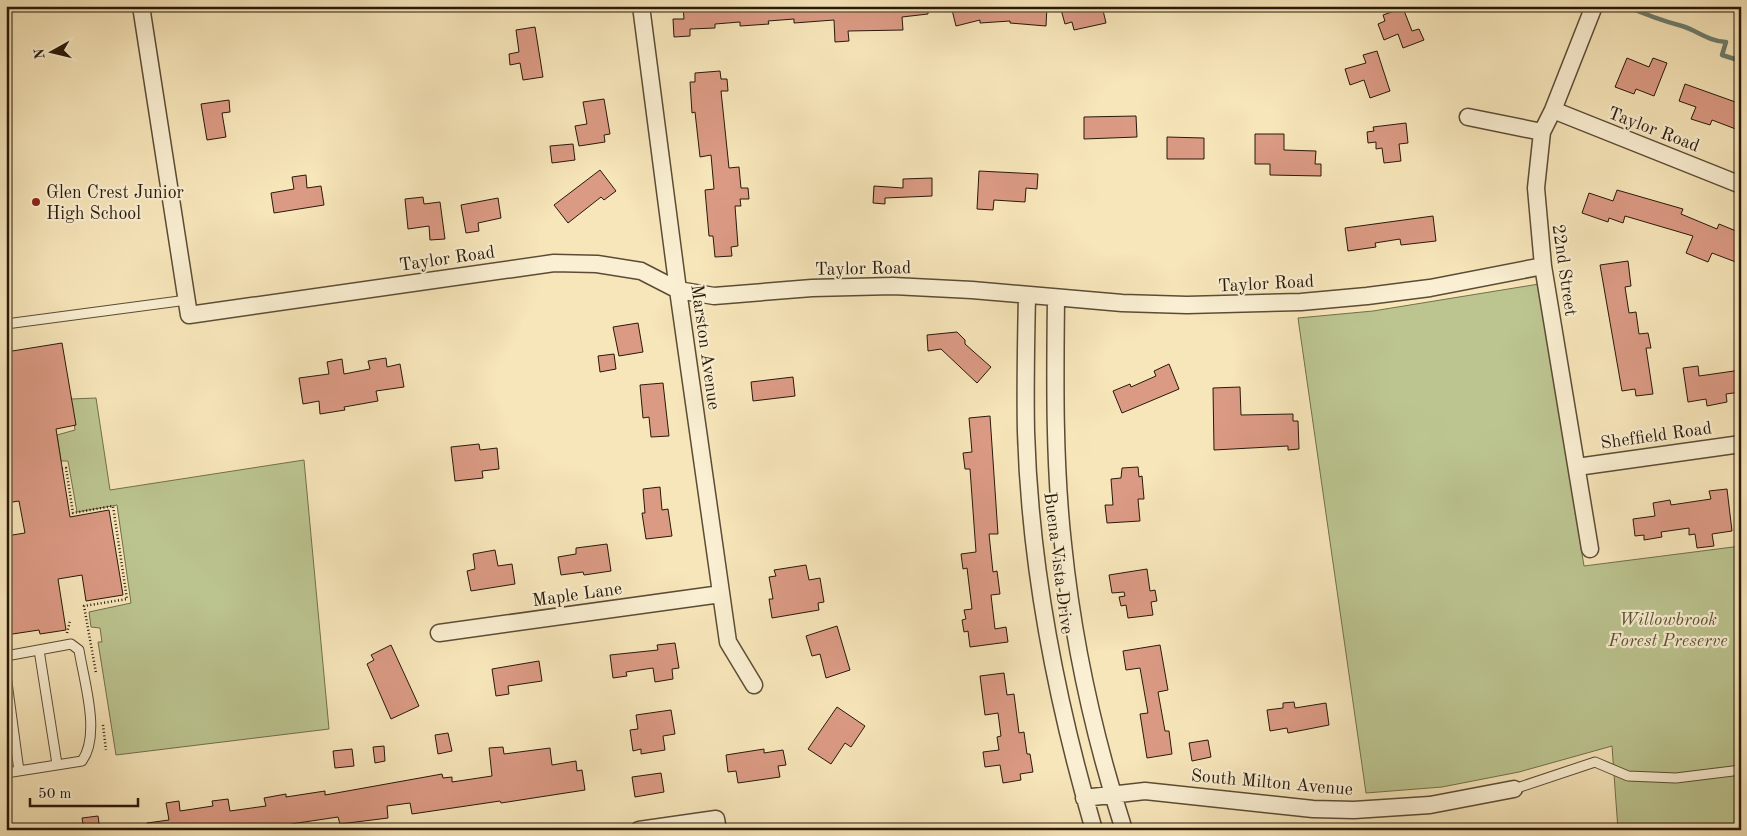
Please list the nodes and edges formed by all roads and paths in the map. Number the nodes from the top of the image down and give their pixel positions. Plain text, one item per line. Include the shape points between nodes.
1 (141, 6) edge
2 (642, 6) edge
3 (1594, 6) edge
4 (1554, 110) junction
5 (1468, 117) dead end
6 (1542, 132) junction
7 (1741, 185) edge
8 (1543, 266) junction
9 (678, 290) junction
10 (1028, 296) junction
11 (1056, 298) junction
12 (188, 307) junction
13 (6, 324) edge
14 (1741, 444) edge
15 (1577, 467) junction
16 (62, 469) dead end
17 (1590, 548) dead end
18 (721, 594) junction
19 (439, 633) dead end
20 (39, 650) junction
21 (6, 656) edge
22 (6, 675) edge
23 (98, 681) dead end
24 (754, 685) dead end
25 (103, 720) dead end
26 (106, 750) dead end
27 (57, 764) junction
28 (19, 770) junction
29 (1741, 770) edge
30 (6, 773) edge
31 (1514, 789) joint
32 (1112, 794) junction
33 (1084, 798) junction
34 (717, 824) edge
35 (639, 830) edge
36 (1094, 830) edge
37 (1124, 830) edge

1 - 12 street
2 - 9 street, Marston Avenue
3 - 4 street, 22nd Street
4 - 6 street, 22nd Street
4 - 7 street, Taylor Road
5 - 6 street
6 - 8 street, 22nd Street via 1536,188
8 - 11 street, Taylor Road via 1430,288 1301,302 1187,305
8 - 15 street, 22nd Street
9 - 10 street, Taylor Road via 714,296 812,288 893,286
9 - 12 street, Taylor Road via 640,271 597,264 554,263
9 - 18 street, Marston Avenue
10 - 11 street, Taylor Road
10 - 33 street, Buena Vista Drive via 1026,432 1034,542 1062,712
11 - 32 street, Buena Vista Drive via 1056,394 1063,544 1076,646
12 - 13 lane
14 - 15 street, Sheffield Road
15 - 17 street, 22nd Street
16 - 23 path via 66,468 73,513 113,506 127,599 84,606
18 - 19 street, Maple Lane
18 - 24 street, Marston Avenue via 728,642
20 - 21 lane
20 - 27 lane
20 - 27 lane via 72,644 78,650 92,734 82,760
22 - 28 lane
25 - 26 path
27 - 28 lane
28 - 30 lane
29 - 31 lane via 1676,778 1628,776 1595,762
31 - 32 street, South Milton Avenue via 1430,805 1354,810 1313,809 1145,791
32 - 33 street, South Milton Avenue
32 - 37 street, Buena Vista Drive
33 - 36 street, Buena Vista Drive
34 - 35 street

